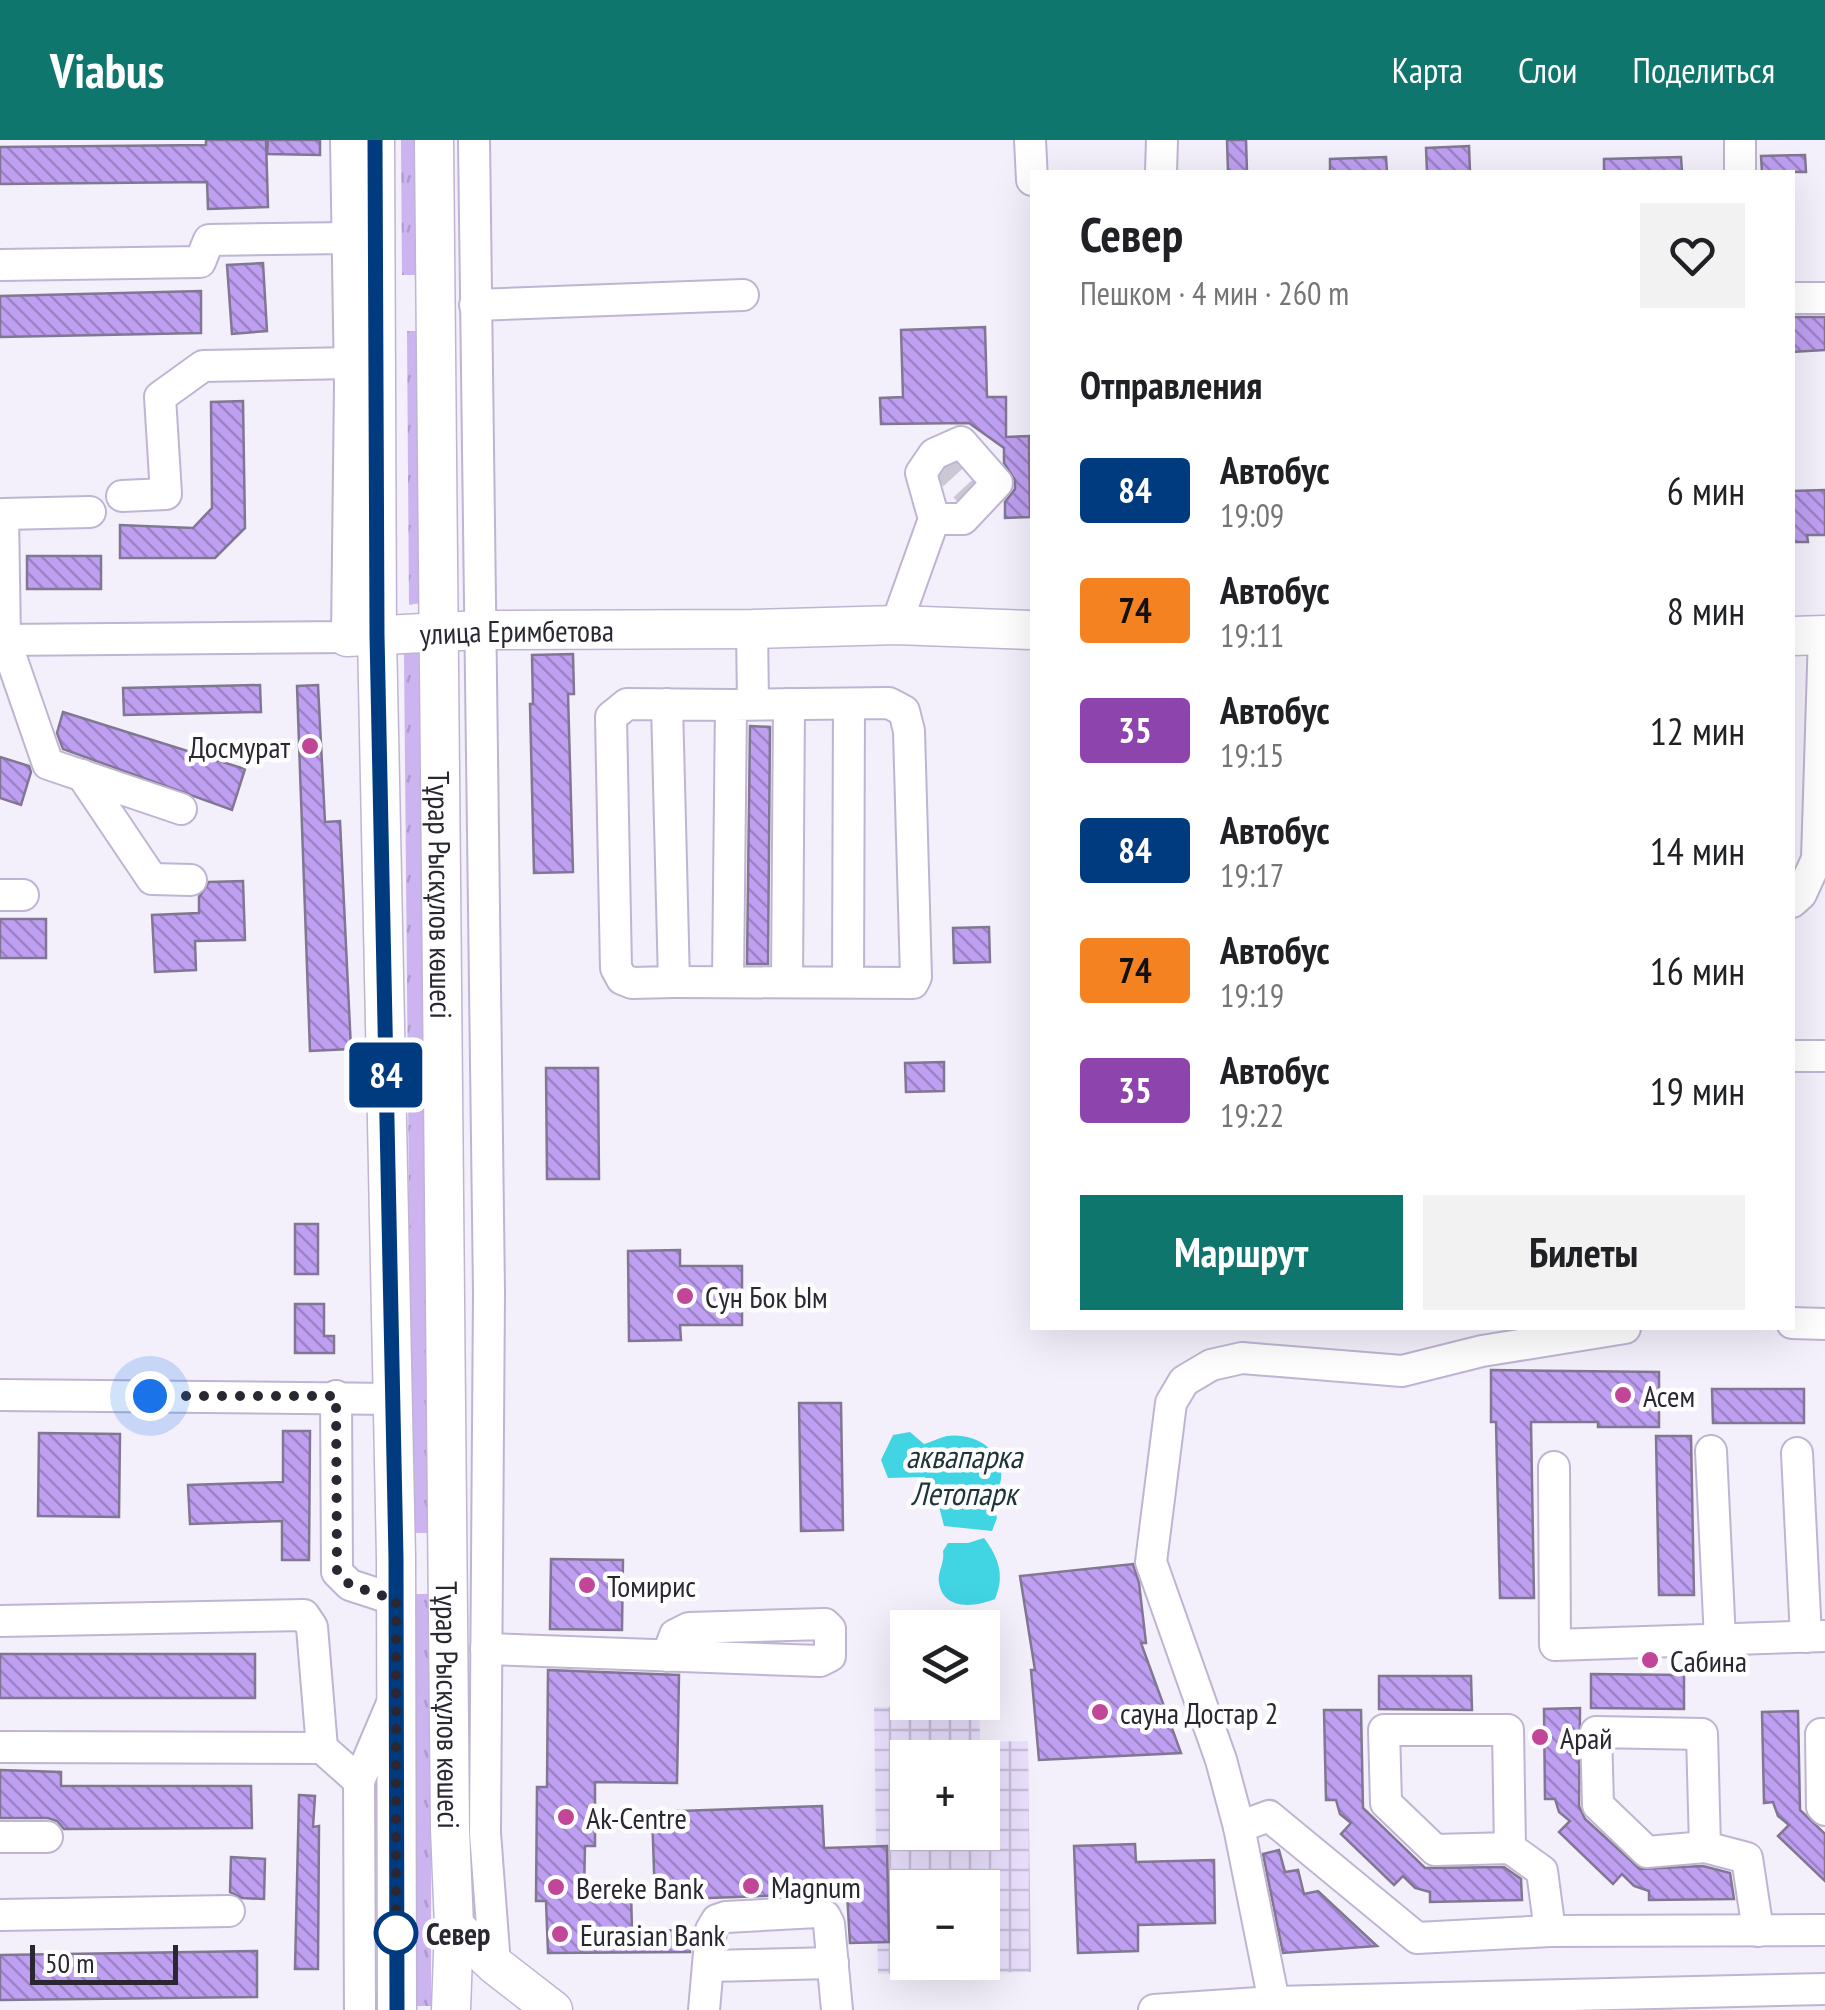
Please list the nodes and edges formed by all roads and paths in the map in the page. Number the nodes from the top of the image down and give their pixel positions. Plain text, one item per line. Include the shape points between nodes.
1 (346, 140) edge
2 (375, 140) edge
3 (434, 140) edge
4 (474, 140) edge
5 (1030, 140) edge
6 (1162, 140) edge
7 (1740, 140) edge
8 (1032, 170) edge
9 (1162, 170) edge
10 (1740, 170) edge
11 (348, 238) junction
12 (0, 265) edge
13 (435, 295) junction
14 (742, 295) dead end
15 (374, 297) junction
16 (1795, 298) edge
17 (1825, 298) edge
18 (475, 305) junction
19 (350, 374) junction
20 (376, 464) junction
21 (122, 496) dead end
22 (90, 512) dead end
23 (934, 519) dead end
24 (896, 625) junction
25 (479, 630) junction
26 (752, 630) junction
27 (1030, 630) edge
28 (441, 632) junction
29 (1824, 635) edge
30 (362, 636) junction
31 (1795, 636) edge
32 (2, 640) edge
33 (667, 704) junction
34 (742, 704) junction
35 (789, 704) junction
36 (850, 705) junction
37 (1823, 711) edge
38 (82, 775) junction
39 (181, 809) dead end
40 (190, 880) dead end
41 (1795, 899) edge
42 (728, 980) junction
43 (787, 981) junction
44 (674, 982) junction
45 (848, 982) junction
46 (1795, 1056) edge
47 (1825, 1056) edge
48 (1795, 1323) edge
49 (1825, 1324) edge
50 (1612, 1330) edge
51 (0, 1395) edge
52 (336, 1396) junction
53 (393, 1399) junction
54 (1711, 1451) dead end
55 (1797, 1453) dead end
56 (1554, 1468) dead end
57 (396, 1558) junction
58 (450, 1560) junction
59 (396, 1600) junction
60 (0, 1621) edge
61 (1816, 1637) edge
62 (1720, 1640) junction
63 (486, 1649) junction
64 (667, 1656) dead end
65 (394, 1698) junction
66 (1825, 1734) edge
67 (0, 1747) edge
68 (322, 1748) junction
69 (360, 1782) junction
70 (1825, 1810) edge
71 (1239, 1826) junction
72 (468, 1831) junction
73 (0, 1836) edge
74 (46, 1837) dead end
75 (1705, 1847) junction
76 (1510, 1848) junction
77 (229, 1911) dead end
78 (0, 1914) edge
79 (454, 1926) junction
80 (1825, 1930) edge
81 (1758, 1931) junction
82 (1550, 1932) junction
83 (832, 1963) junction
84 (495, 1965) junction
85 (708, 1966) junction
86 (1820, 1996) edge
87 (1274, 2002) junction
88 (1592, 2004) edge
89 (360, 2010) edge
90 (397, 2010) edge
91 (451, 2010) edge
92 (553, 2010) edge
93 (704, 2010) edge
94 (838, 2010) edge
95 (1154, 2010) edge

1 - 11 street
2 - 15 main road
3 - 13 main road, Тұрар Рыскұлов көшесі
4 - 18 street
5 - 8 street
6 - 9 street
7 - 10 street
11 - 12 street via 208,240 200,262
11 - 19 street
13 - 15 main road
13 - 28 main road, Тұрар Рыскұлов көшесі
14 - 18 street
15 - 20 main road
16 - 17 street
18 - 25 street
19 - 20 street
19 - 21 street via 203,366 160,396 166,494
19 - 30 street
20 - 30 main road
22 - 32 street via 3,514
23 - 24 street
24 - 26 main road, улица Еримбетова
24 - 27 main road, улица Еримбетова
25 - 26 main road, улица Еримбетова
25 - 28 main road, улица Еримбетова
25 - 63 street via 489,1293
26 - 34 street
28 - 30 main road, улица Еримбетова
28 - 58 main road, Тұрар Рыскұлов көшесі
29 - 31 main road
29 - 37 street
30 - 32 street, улица Еримбетова
30 - 53 main road
32 - 38 street via 48,764
33 - 34 street
33 - 44 street
33 - 44 street via 626,704 611,717 615,948 622,980
34 - 35 street
34 - 42 street
35 - 36 street
35 - 43 street
36 - 45 street
36 - 45 street via 890,703 904,711 909,731 916,977 906,985
37 - 41 street via 1817,859
38 - 39 street
38 - 40 street via 152,879
42 - 43 street
42 - 44 street
43 - 45 street
46 - 47 street
48 - 49 street
50 - 71 street via 1402,1371 1242,1358 1184,1381 1171,1403 1150,1562
51 - 52 street
52 - 53 street
52 - 59 street via 337,1572 350,1585
53 - 57 main road
54 - 62 street
55 - 61 street
56 - 62 street via 1555,1646
57 - 58 main road
57 - 59 main road
58 - 72 main road, Тұрар Рыскұлов көшесі
59 - 65 main road
60 - 68 street via 304,1615 312,1627
61 - 62 street
63 - 64 street
63 - 72 street
65 - 69 street
65 - 90 main road
66 - 70 street
67 - 68 street
68 - 69 street
69 - 89 street
71 - 82 street via 1270,1816 1416,1938
71 - 87 street
72 - 79 main road, Тұрар Рыскұлов көшесі
72 - 84 street
73 - 74 street
75 - 75 street via 1647,1852 1598,1805 1596,1732 1702,1734
75 - 81 street via 1748,1858
76 - 76 street via 1435,1850 1386,1803 1384,1730 1508,1730
76 - 82 street via 1542,1871
77 - 78 street
79 - 84 main road
79 - 91 main road, Тұрар Рыскұлов көшесі
80 - 81 street
81 - 82 street
83 - 85 street
83 - 85 street via 829,1924 817,1912 717,1920
83 - 94 street
84 - 92 main road
85 - 93 street
86 - 88 street
87 - 88 street
87 - 95 street

